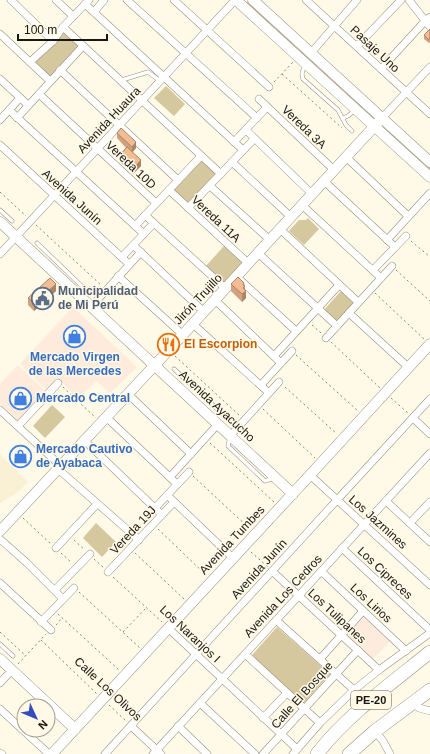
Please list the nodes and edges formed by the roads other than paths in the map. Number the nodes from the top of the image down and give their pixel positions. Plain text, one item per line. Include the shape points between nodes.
1 (11, 0) edge
2 (56, 0) edge
3 (104, 0) edge
4 (127, 0) edge
5 (174, 0) edge
6 (235, 0) edge
7 (252, 0) edge
8 (357, 0) edge
9 (402, 0) edge
10 (409, 0) edge
11 (310, 1) edge
12 (87, 2) edge
13 (94, 12) junction
14 (73, 16) junction
15 (428, 21) edge
16 (335, 26) junction
17 (63, 27) junction
18 (207, 30) junction
19 (0, 34) edge
20 (53, 41) junction
21 (83, 46) junction
22 (357, 46) junction
23 (311, 53) junction
24 (185, 54) junction
25 (30, 62) junction
26 (307, 64) junction
27 (430, 67) edge
28 (381, 69) junction
29 (60, 70) junction
30 (162, 79) junction
31 (0, 80) edge
32 (50, 81) junction
33 (120, 81) junction
34 (269, 87) dead end
35 (406, 92) junction
36 (39, 94) junction
37 (20, 98) junction
38 (259, 99) dead end
39 (142, 101) junction
40 (28, 105) junction
41 (267, 107) junction
42 (355, 109) junction
43 (9, 110) junction
44 (430, 114) edge
45 (17, 118) junction
46 (257, 118) junction
47 (343, 118) junction
48 (382, 118) junction
49 (0, 120) edge
50 (119, 126) junction
51 (374, 126) junction
52 (246, 130) junction
53 (352, 131) dead end
54 (254, 139) junction
55 (234, 142) junction
56 (0, 145) edge
57 (98, 148) junction
58 (243, 150) junction
59 (201, 156) junction
60 (346, 158) junction
61 (232, 162) junction
62 (430, 162) edge
63 (334, 170) junction
64 (76, 172) junction
65 (221, 174) junction
66 (430, 177) edge
67 (178, 180) junction
68 (324, 181) junction
69 (210, 186) junction
70 (169, 190) junction
71 (430, 193) edge
72 (312, 194) junction
73 (55, 195) junction
74 (156, 203) junction
75 (302, 205) junction
76 (188, 208) junction
77 (0, 211) edge
78 (145, 215) junction
79 (291, 216) junction
80 (408, 216) junction
81 (12, 221) dead end
82 (0, 222) edge
83 (154, 223) junction
84 (136, 226) junction
85 (280, 229) junction
86 (144, 234) junction
87 (406, 236) road end
88 (15, 238) junction
89 (270, 240) junction
90 (387, 240) junction
91 (37, 243) dead end
92 (133, 245) junction
93 (395, 247) junction
94 (46, 251) junction
95 (141, 252) junction
96 (258, 253) junction
97 (0, 254) edge
98 (36, 256) junction
99 (122, 257) junction
100 (248, 263) junction
101 (129, 264) junction
102 (392, 266) road end
103 (373, 270) junction
104 (118, 276) junction
105 (236, 276) junction
106 (381, 278) junction
107 (80, 284) junction
108 (339, 285) junction
109 (225, 288) junction
110 (89, 293) dead end
111 (76, 294) junction
112 (215, 300) junction
113 (358, 302) junction
114 (91, 307) junction
115 (318, 308) junction
116 (204, 312) junction
117 (349, 313) junction
118 (193, 324) junction
119 (337, 326) junction
120 (296, 331) junction
121 (182, 335) junction
122 (326, 338) road end
123 (430, 344) edge
124 (292, 351) road end
125 (274, 356) junction
126 (281, 362) junction
127 (154, 366) junction
128 (408, 367) junction
129 (174, 369) dead end
130 (182, 376) junction
131 (172, 382) junction
132 (279, 382) road end
133 (58, 383) road end
134 (261, 385) junction
135 (269, 393) junction
136 (128, 394) junction
137 (430, 400) edge
138 (0, 410) edge
139 (219, 411) junction
140 (413, 418) junction
141 (104, 420) junction
142 (229, 420) dead end
143 (216, 423) junction
144 (18, 426) junction
145 (430, 434) edge
146 (230, 436) junction
147 (84, 441) junction
148 (430, 453) edge
149 (191, 454) junction
150 (60, 467) junction
151 (189, 472) road end
152 (310, 475) junction
153 (170, 477) junction
154 (177, 484) junction
155 (293, 494) junction
156 (167, 495) junction
157 (337, 500) junction
158 (386, 501) junction
159 (174, 502) junction
160 (430, 502) edge
161 (97, 504) junction
162 (155, 508) junction
163 (18, 512) junction
164 (162, 515) junction
165 (0, 522) edge
166 (410, 523) junction
167 (364, 524) junction
168 (0, 531) edge
169 (0, 539) edge
170 (138, 540) junction
171 (430, 542) edge
172 (56, 548) road end
173 (342, 548) junction
174 (90, 554) road end
175 (233, 558) junction
176 (272, 571) junction
177 (321, 571) junction
178 (108, 572) road end
179 (0, 583) edge
180 (430, 585) edge
181 (74, 588) road end
182 (55, 590) junction
183 (299, 596) junction
184 (63, 599) junction
185 (363, 611) junction
186 (276, 620) junction
187 (41, 622) junction
188 (168, 628) junction
189 (51, 630) road end
190 (430, 630) edge
191 (430, 633) edge
192 (342, 635) junction
193 (0, 645) edge
194 (358, 650) junction
195 (406, 651) junction
196 (430, 652) edge
197 (196, 654) junction
198 (245, 654) junction
199 (13, 656) dead end
200 (0, 659) edge
201 (320, 659) junction
202 (12, 670) junction
203 (379, 670) junction
204 (336, 674) junction
205 (222, 679) junction
206 (0, 683) edge
207 (354, 690) junction
208 (430, 690) edge
209 (287, 693) junction
210 (200, 703) junction
211 (413, 703) junction
212 (0, 709) edge
213 (304, 709) junction
214 (430, 711) edge
215 (264, 718) junction
216 (320, 723) junction
217 (131, 726) junction
218 (178, 726) junction
219 (75, 729) junction
220 (376, 731) junction
221 (281, 734) junction
222 (295, 751) edge
223 (157, 753) edge
224 (49, 754) edge
225 (52, 754) edge
226 (105, 754) edge
227 (207, 754) edge
228 (255, 754) edge
229 (263, 754) edge
230 (317, 754) edge
231 (349, 754) edge
232 (390, 754) edge

1 - 20 street
2 - 14 street
3 - 13 street
4 - 24 street
5 - 18 street
6 - 18 street, Avenida Huaura
6 - 26 street
7 - 23 street
8 - 16 street
9 - 22 street
10 - 15 street
11 - 16 street, Pasaje Uno
12 - 13 street
12 - 14 street
13 - 30 street
14 - 17 street
15 - 28 street
16 - 22 street, Pasaje Uno
16 - 23 street
17 - 20 street
17 - 21 street
18 - 24 street, Avenida Huaura
18 - 34 street
19 - 25 street
20 - 25 street
21 - 29 street
21 - 33 street
22 - 28 street, Pasaje Uno
23 - 48 street
24 - 30 street, Avenida Huaura
24 - 46 street
25 - 32 street
26 - 42 street
26 - 47 lane via 302,73 303,78 338,110
27 - 35 street
28 - 35 street, Pasaje Uno
29 - 32 street
29 - 50 street
30 - 33 lane via 148,72
30 - 39 street, Avenida Huaura
30 - 55 street
31 - 37 street
32 - 36 street
33 - 39 street
35 - 44 street, Pasaje Uno
35 - 48 street
36 - 40 street
36 - 57 street, Vereda 10D
37 - 40 street
37 - 43 street
38 - 41 street, Vereda 3A
39 - 50 street, Avenida Huaura
39 - 59 street
40 - 45 street
41 - 46 street
41 - 63 street, Vereda 3A
42 - 47 lane
42 - 51 street
43 - 45 street
43 - 49 street
45 - 64 street
46 - 52 street
47 - 53 lane
48 - 51 street, Jirón Trujillo
48 - 62 street
50 - 57 street, Avenida Huaura
50 - 67 street
51 - 60 street, Jirón Trujillo
51 - 66 street
52 - 54 street
52 - 55 street
54 - 58 street
54 - 72 street
55 - 58 street
56 - 73 street, Avenida Junín
57 - 64 street, Avenida Huaura
57 - 74 street, Vereda 10D
58 - 61 street
59 - 65 street
59 - 67 street
60 - 63 street, Jirón Trujillo
60 - 80 street
61 - 65 street
61 - 79 street
63 - 68 street, Jirón Trujillo
64 - 73 street, Avenida Huaura
64 - 84 street
65 - 69 street
67 - 70 street
68 - 72 street, Jirón Trujillo
68 - 90 street
69 - 76 street
69 - 89 street
70 - 74 street
70 - 76 street, Vereda 11A
71 - 80 street
72 - 75 street, Jirón Trujillo
73 - 88 street, Avenida Huaura
73 - 99 street, Avenida Junín
74 - 78 street
75 - 79 street, Jirón Trujillo
75 - 103 street
76 - 100 street, Vereda 11A
77 - 81 lane
78 - 83 street
78 - 84 street
79 - 85 street, Jirón Trujillo
80 - 90 street
82 - 88 street, Avenida Ayacucho
83 - 86 street
83 - 109 street
84 - 86 street
85 - 89 street, Jirón Trujillo
85 - 108 street
86 - 92 street
87 - 93 street
88 - 97 street, Avenida Huaura
88 - 98 street, Avenida Ayacucho
89 - 96 street, Jirón Trujillo
90 - 93 street
91 - 94 lane
92 - 95 street
92 - 99 street
93 - 103 street
94 - 98 lane
94 - 107 lane
95 - 101 street
95 - 116 street
96 - 100 street, Jirón Trujillo
96 - 115 street
98 - 111 street, Avenida Ayacucho
99 - 101 street, Avenida Junín
100 - 105 street, Jirón Trujillo
101 - 104 street
102 - 106 street
103 - 106 street
104 - 114 street
104 - 121 street
105 - 109 street, Jirón Trujillo
105 - 120 street
106 - 113 street
107 - 110 lane
107 - 111 lane
108 - 113 street
108 - 115 street
109 - 112 street, Jirón Trujillo
111 - 114 street, Avenida Ayacucho
112 - 116 street, Jirón Trujillo
112 - 125 street
113 - 117 street
114 - 127 street, Avenida Ayacucho
115 - 119 street
115 - 120 street
116 - 118 street, Jirón Trujillo
117 - 119 street
117 - 128 street
118 - 121 street, Jirón Trujillo
118 - 134 street
119 - 122 street
120 - 125 street
121 - 127 street, Jirón Trujillo
123 - 128 street, Avenida Tumbes
124 - 126 street
125 - 126 street
126 - 134 street
127 - 131 street, Avenida Ayacucho
127 - 136 street, Jirón Trujillo
128 - 152 street, Avenida Tumbes
129 - 130 lane
130 - 131 lane
130 - 139 lane
131 - 143 street, Avenida Ayacucho
132 - 135 street
133 - 144 street
134 - 135 street
135 - 146 street
136 - 141 street, Jirón Trujillo
136 - 149 street
137 - 140 street, Avenida Junín
138 - 144 street
139 - 142 lane
139 - 143 lane
140 - 145 street
140 - 157 street, Avenida Junín
141 - 147 street, Jirón Trujillo
141 - 153 street
143 - 146 street, Avenida Ayacucho
143 - 149 street
144 - 150 street
146 - 155 street, Avenida Ayacucho
147 - 150 street, Jirón Trujillo
147 - 162 street
148 - 158 street, Avenida Los Cedros
149 - 153 street
150 - 161 street
150 - 163 street, Jirón Trujillo
151 - 154 street
152 - 155 street, Avenida Tumbes
152 - 157 street, Los Jazmines
153 - 154 street
154 - 156 street
155 - 175 street, Avenida Tumbes
156 - 159 street
156 - 162 street
157 - 167 street, Los Jazmines
157 - 176 street, Avenida Junín
158 - 166 street
158 - 167 street, Avenida Los Cedros
159 - 164 street, Vereda 19J
159 - 175 street
160 - 166 street
161 - 170 street
161 - 172 street
162 - 164 street
163 - 165 street
163 - 168 street, Jirón Trujillo
164 - 170 street, Vereda 19J
166 - 171 street
167 - 173 street, Avenida Los Cedros
167 - 180 street, Los Jazmines
169 - 182 street
170 - 178 street, Vereda 19J
173 - 177 street, Avenida Los Cedros
173 - 190 street, Los Cipreces
174 - 182 street
175 - 188 street, Avenida Tumbes
176 - 183 street, Los Tulipanes
176 - 197 street, Avenida Junín
177 - 183 street, Avenida Los Cedros
177 - 185 street, Los Lirios
179 - 187 street
181 - 184 street
182 - 184 street
183 - 186 street, Avenida Los Cedros
183 - 192 street, Los Tulipanes
184 - 187 street
185 - 192 street
185 - 195 street, Los Lirios
186 - 198 street, Avenida Los Cedros
186 - 201 street
187 - 189 street
188 - 197 street, Los Naranjos I
188 - 219 street, Avenida Tumbes
191 - 195 street
192 - 194 street, Los Tulipanes
192 - 201 street
193 - 199 lane
194 - 203 street, Los Tulipanes
194 - 204 street, Calle El Bosque
195 - 203 street
196 - 230 highway, PE-20 via 352,716
197 - 205 street, Los Naranjos I
197 - 217 street, Avenida Junín
198 - 205 street, Avenida Los Cedros
198 - 209 street
200 - 202 street
201 - 204 street
202 - 206 street
202 - 219 street
203 - 207 street
204 - 207 street
204 - 213 street, Calle El Bosque
205 - 210 street, Avenida Los Cedros
205 - 215 street, Los Naranjos I
207 - 216 street
208 - 211 highway, PE-20
209 - 213 street
209 - 215 street
210 - 218 street, Avenida Los Cedros
210 - 228 street
211 - 214 street
211 - 220 highway, PE-20
212 - 224 street
213 - 216 street
213 - 221 street, Calle El Bosque
215 - 221 street, Los Naranjos I
216 - 222 street
217 - 223 street, Calle Los Olivos
217 - 226 street, Avenida Junín
218 - 223 street, Avenida Los Cedros
218 - 227 street
219 - 225 street, Avenida Tumbes
220 - 231 highway, PE-20
220 - 232 street
221 - 222 street, Los Naranjos I
221 - 229 street, Calle El Bosque

